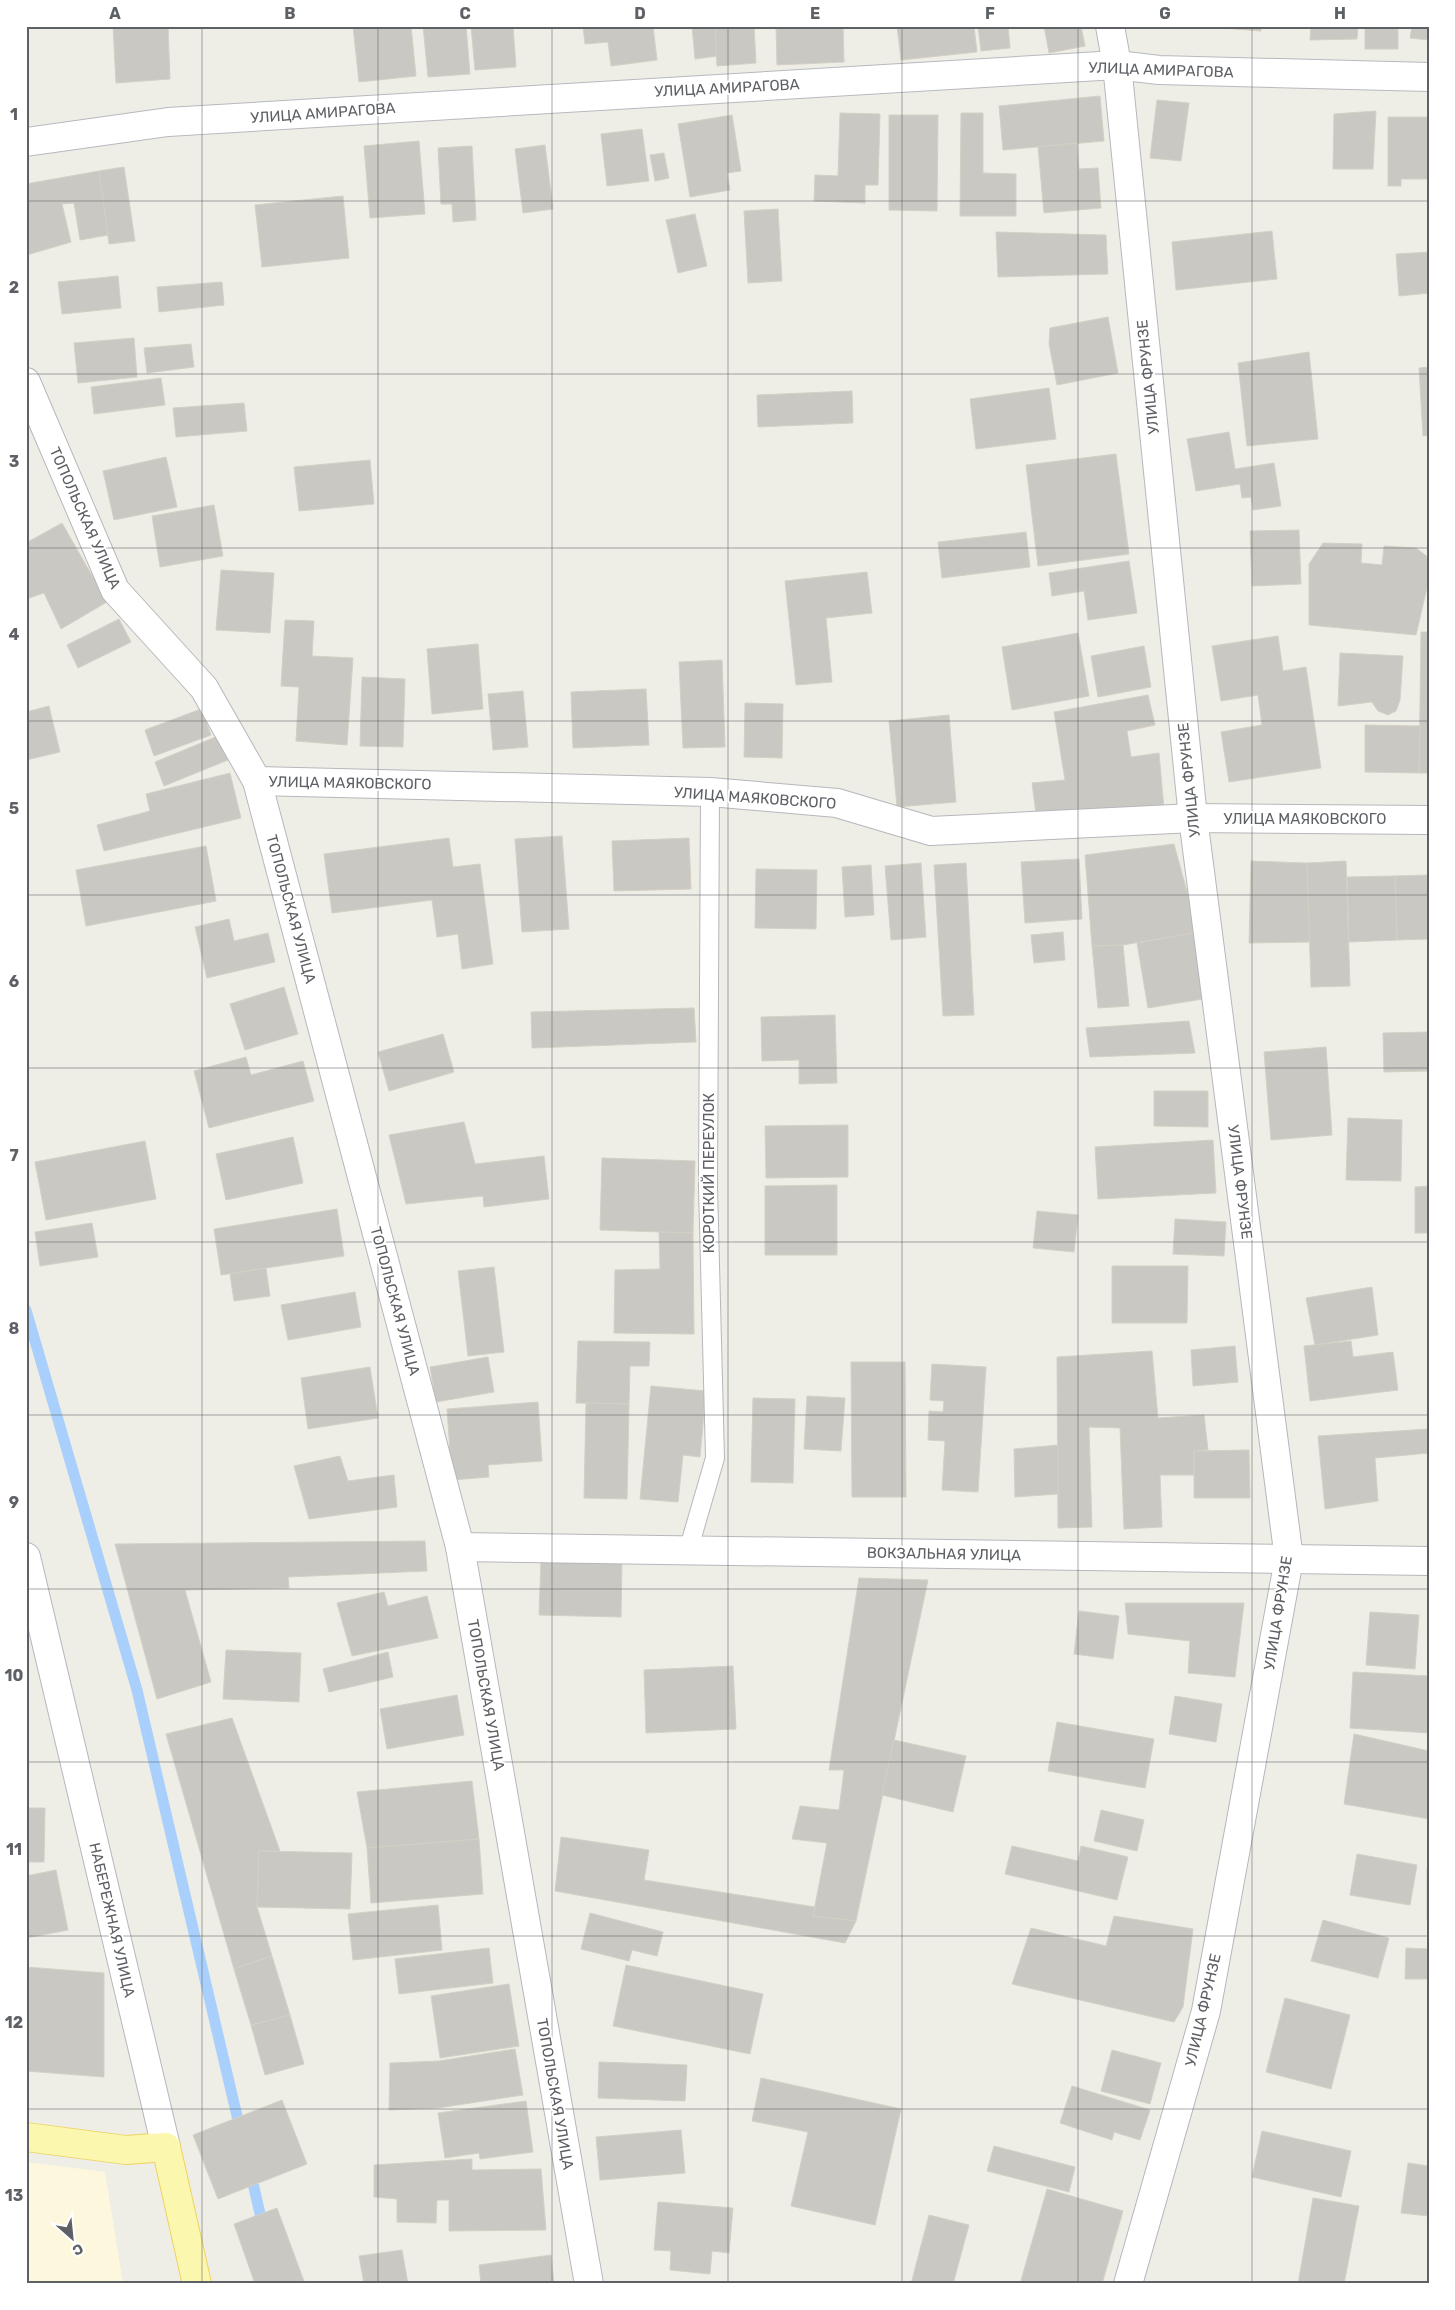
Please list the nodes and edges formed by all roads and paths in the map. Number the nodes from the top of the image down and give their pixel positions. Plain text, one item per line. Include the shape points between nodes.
1 (1110, 26) edge
2 (1117, 65) junction
3 (1429, 77) edge
4 (26, 142) edge
5 (26, 382) edge
6 (257, 781) junction
7 (710, 792) junction
8 (1192, 818) junction
9 (1429, 820) edge
10 (460, 1547) junction
11 (688, 1551) junction
12 (26, 1557) edge
13 (1289, 1559) junction
14 (1429, 1561) edge
15 (26, 2137) edge
16 (166, 2147) junction
17 (197, 2284) edge
18 (588, 2284) edge
19 (1128, 2284) edge

1 - 2 street, УЛИЦА ФРУНЗЕ
2 - 3 street, УЛИЦА АМИРАГОВА via 1159,70
2 - 4 street, УЛИЦА АМИРАГОВА via 168,122
2 - 8 street, УЛИЦА ФРУНЗЕ
5 - 6 street, ТОПОЛЬСКАЯ УЛИЦА via 114,590 204,688
6 - 7 street, УЛИЦА МАЯКОВСКОГО
6 - 10 street, ТОПОЛЬСКАЯ УЛИЦА
7 - 8 street, УЛИЦА МАЯКОВСКОГО via 837,803 931,830
7 - 11 lane, КОРОТКИЙ ПЕРЕУЛОК via 708,1187 715,1458
8 - 9 street, УЛИЦА МАЯКОВСКОГО
8 - 13 street, УЛИЦА ФРУНЗЕ
10 - 11 street, ВОКЗАЛЬНАЯ УЛИЦА
10 - 18 street, ТОПОЛЬСКАЯ УЛИЦА
11 - 13 street, ВОКЗАЛЬНАЯ УЛИЦА
12 - 16 street, НАБЕРЕЖНАЯ УЛИЦА
13 - 14 street, ВОКЗАЛЬНАЯ УЛИЦА
13 - 19 street, УЛИЦА ФРУНЗЕ via 1206,2011
15 - 16 main road via 126,2150
16 - 17 main road, НАБЕРЕЖНАЯ УЛИЦА

